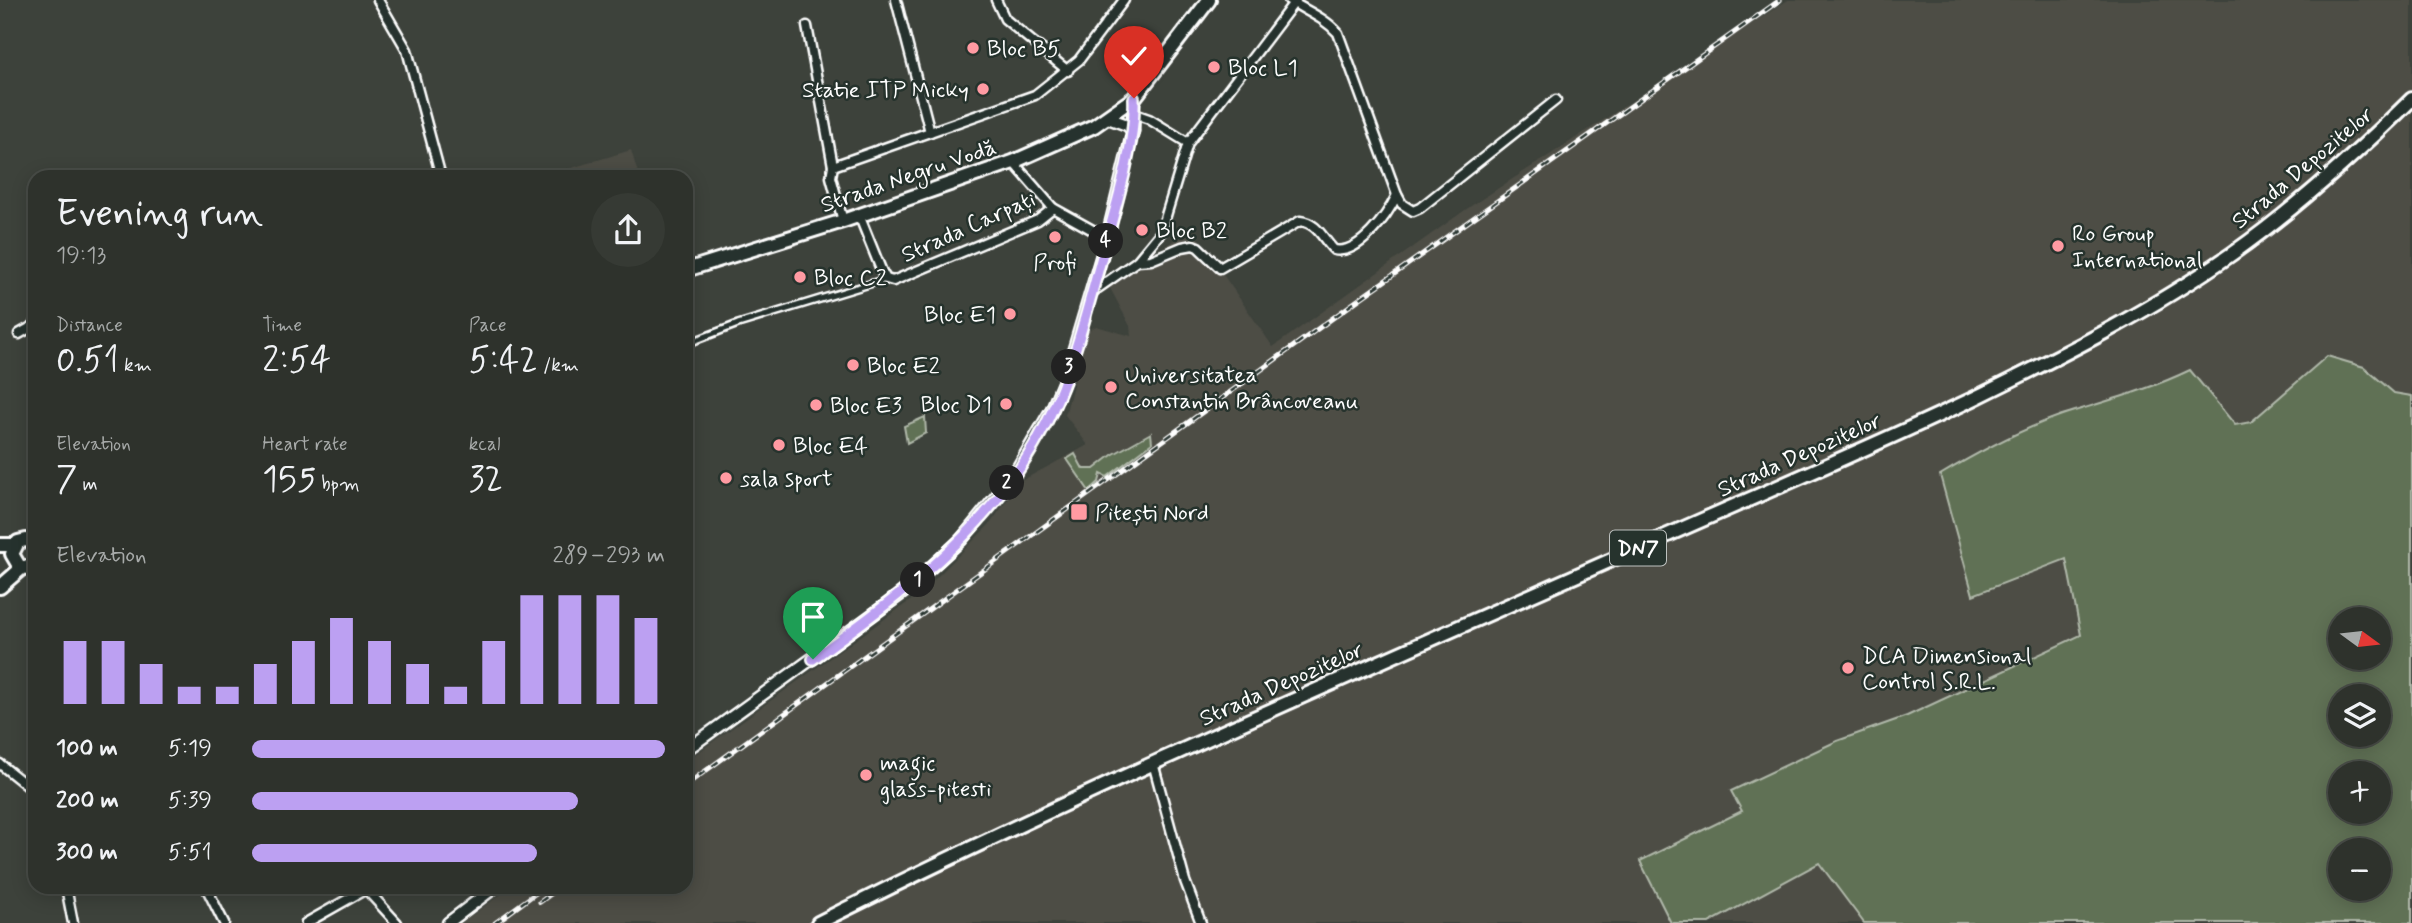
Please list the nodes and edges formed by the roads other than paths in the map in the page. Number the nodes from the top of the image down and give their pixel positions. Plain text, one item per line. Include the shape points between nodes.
1 (378, 0) edge
2 (897, 0) edge
3 (996, 0) edge
4 (1124, 0) edge
5 (1209, 0) edge
6 (1293, 1) edge
7 (807, 26) dead end
8 (1068, 71) junction
9 (1134, 98) junction
10 (2412, 99) edge
11 (1556, 100) dead end
12 (1135, 114) junction
13 (1108, 118) junction
14 (1133, 131) junction
15 (930, 132) junction
16 (1188, 143) junction
17 (1013, 162) junction
18 (833, 166) junction
19 (439, 170) edge
20 (1396, 195) junction
21 (1053, 208) junction
22 (859, 215) junction
23 (843, 220) junction
24 (1107, 237) junction
25 (1137, 261) junction
26 (693, 268) edge
27 (886, 279) junction
28 (1091, 293) junction
29 (28, 330) edge
30 (19, 334) dead end
31 (693, 341) edge
32 (28, 541) edge
33 (0, 545) edge
34 (15, 545) junction
35 (28, 566) edge
36 (28, 567) edge
37 (0, 587) edge
38 (693, 745) edge
39 (1153, 763) junction
40 (0, 764) edge
41 (28, 786) edge
42 (67, 894) edge
43 (210, 894) edge
44 (355, 894) edge
45 (370, 894) edge
46 (486, 894) edge
47 (73, 923) edge
48 (224, 923) edge
49 (306, 923) edge
50 (397, 923) edge
51 (447, 923) edge
52 (818, 923) edge
53 (1201, 923) edge

1 - 19 street via 407,50
2 - 15 street
3 - 8 street via 1005,19
4 - 8 street
5 - 9 main road, Strada Negru Vodă
6 - 16 street
6 - 20 street via 1329,22 1338,33
7 - 18 street
8 - 15 street via 1035,95
9 - 12 street
9 - 13 main road, Strada Negru Vodă
10 - 39 main road, Strada Depozitelor / DN7 via 2247,243 2174,292 2052,361
11 - 20 street via 1413,211
12 - 14 street
12 - 16 street
13 - 14 street
13 - 17 main road, Strada Negru Vodă
14 - 24 street
15 - 18 street
16 - 25 street via 1161,232
17 - 21 street, Strada Carpați
17 - 22 main road, Strada Negru Vodă
18 - 23 street via 831,177
20 - 25 street via 1381,222 1357,245 1343,251 1334,250 1310,222 1300,221 1220,268 1193,245
21 - 24 street, Strada Carpați
21 - 27 street, Strada Carpați via 1038,220 893,281
22 - 23 main road, Strada Negru Vodă
22 - 27 street, Strada Carpați
23 - 26 main road, Strada Negru Vodă
24 - 28 street
25 - 28 street
27 - 31 street
28 - 38 street via 1052,409 1013,476 961,540 904,592
29 - 30 street
32 - 34 main road
33 - 34 main road
34 - 35 main road via 13,558
36 - 37 main road
39 - 52 main road, Strada Depozitelor / DN7
39 - 53 street
40 - 41 street
42 - 47 street
43 - 48 street
44 - 49 street
45 - 50 street
46 - 51 street

